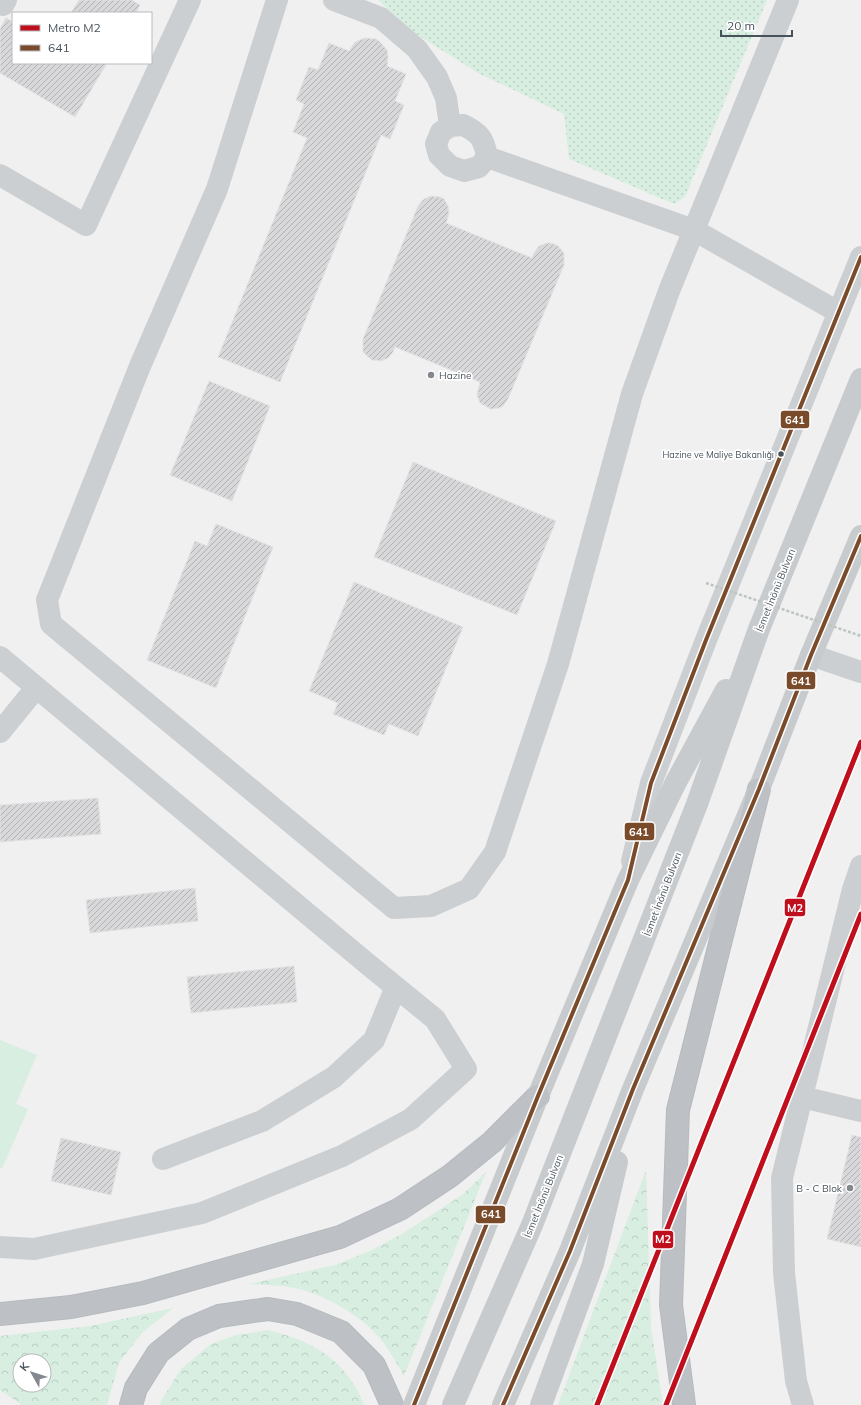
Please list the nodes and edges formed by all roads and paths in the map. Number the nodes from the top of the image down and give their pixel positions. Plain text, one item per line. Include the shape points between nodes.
1 (6, 0) edge
2 (190, 0) edge
3 (278, 0) edge
4 (334, 0) edge
5 (788, 0) edge
6 (0, 3) edge
7 (450, 126) junction
8 (487, 157) junction
9 (0, 175) edge
10 (694, 230) junction
11 (861, 257) edge
12 (838, 312) junction
13 (861, 379) edge
14 (861, 536) edge
15 (706, 583) dead end
16 (759, 629) junction
17 (861, 636) edge
18 (811, 655) junction
19 (0, 657) edge
20 (861, 672) edge
21 (36, 688) junction
22 (0, 732) edge
23 (759, 789) junction
24 (861, 866) edge
25 (628, 880) junction
26 (396, 987) junction
27 (634, 1089) junction
28 (538, 1096) junction
29 (802, 1097) junction
30 (861, 1111) edge
31 (163, 1159) dead end
32 (0, 1247) edge
33 (0, 1314) edge
34 (131, 1405) edge
35 (392, 1405) edge
36 (414, 1405) edge
37 (453, 1405) edge
38 (503, 1405) edge
39 (541, 1405) edge
40 (684, 1405) edge
41 (803, 1405) edge

1 - 6 street via 3,5
2 - 9 street via 86,225
3 - 10 street via 217,189 140,366 47,600 48,608 51,624 394,908 431,906 469,889 495,852 558,664 632,394
4 - 7 street via 381,18 417,49 437,76 446,98
5 - 10 street
7 - 8 street via 463,125 476,131 485,145
7 - 8 street via 441,132 436,144 439,156 450,166 464,171 479,167
8 - 10 street
10 - 12 street
11 - 12 street
12 - 25 street via 651,783
13 - 16 main road, İsmet İnönü Bulvarı
14 - 18 main road
15 - 17 path, bridge
16 - 25 main road via 676,782
16 - 37 main road, İsmet İnönü Bulvarı via 697,804 538,1210
18 - 20 street
18 - 23 main road
19 - 21 street
21 - 22 street
21 - 26 street
23 - 27 main road
23 - 40 highway via 678,1110 671,1305
24 - 29 street
25 - 28 main road
26 - 31 street via 374,1040 334,1077 262,1121
26 - 32 street via 435,1019 466,1069 411,1119 342,1156 202,1213 34,1249
27 - 38 main road via 570,1250
27 - 39 main road via 593,1264
28 - 33 highway via 492,1142 450,1176 400,1209 340,1237 143,1293 71,1307
28 - 36 main road
29 - 30 street
29 - 41 street via 782,1178 784,1273 796,1381
34 - 35 highway via 136,1388 158,1353 188,1328 220,1316 268,1309 297,1314 341,1332 374,1365

